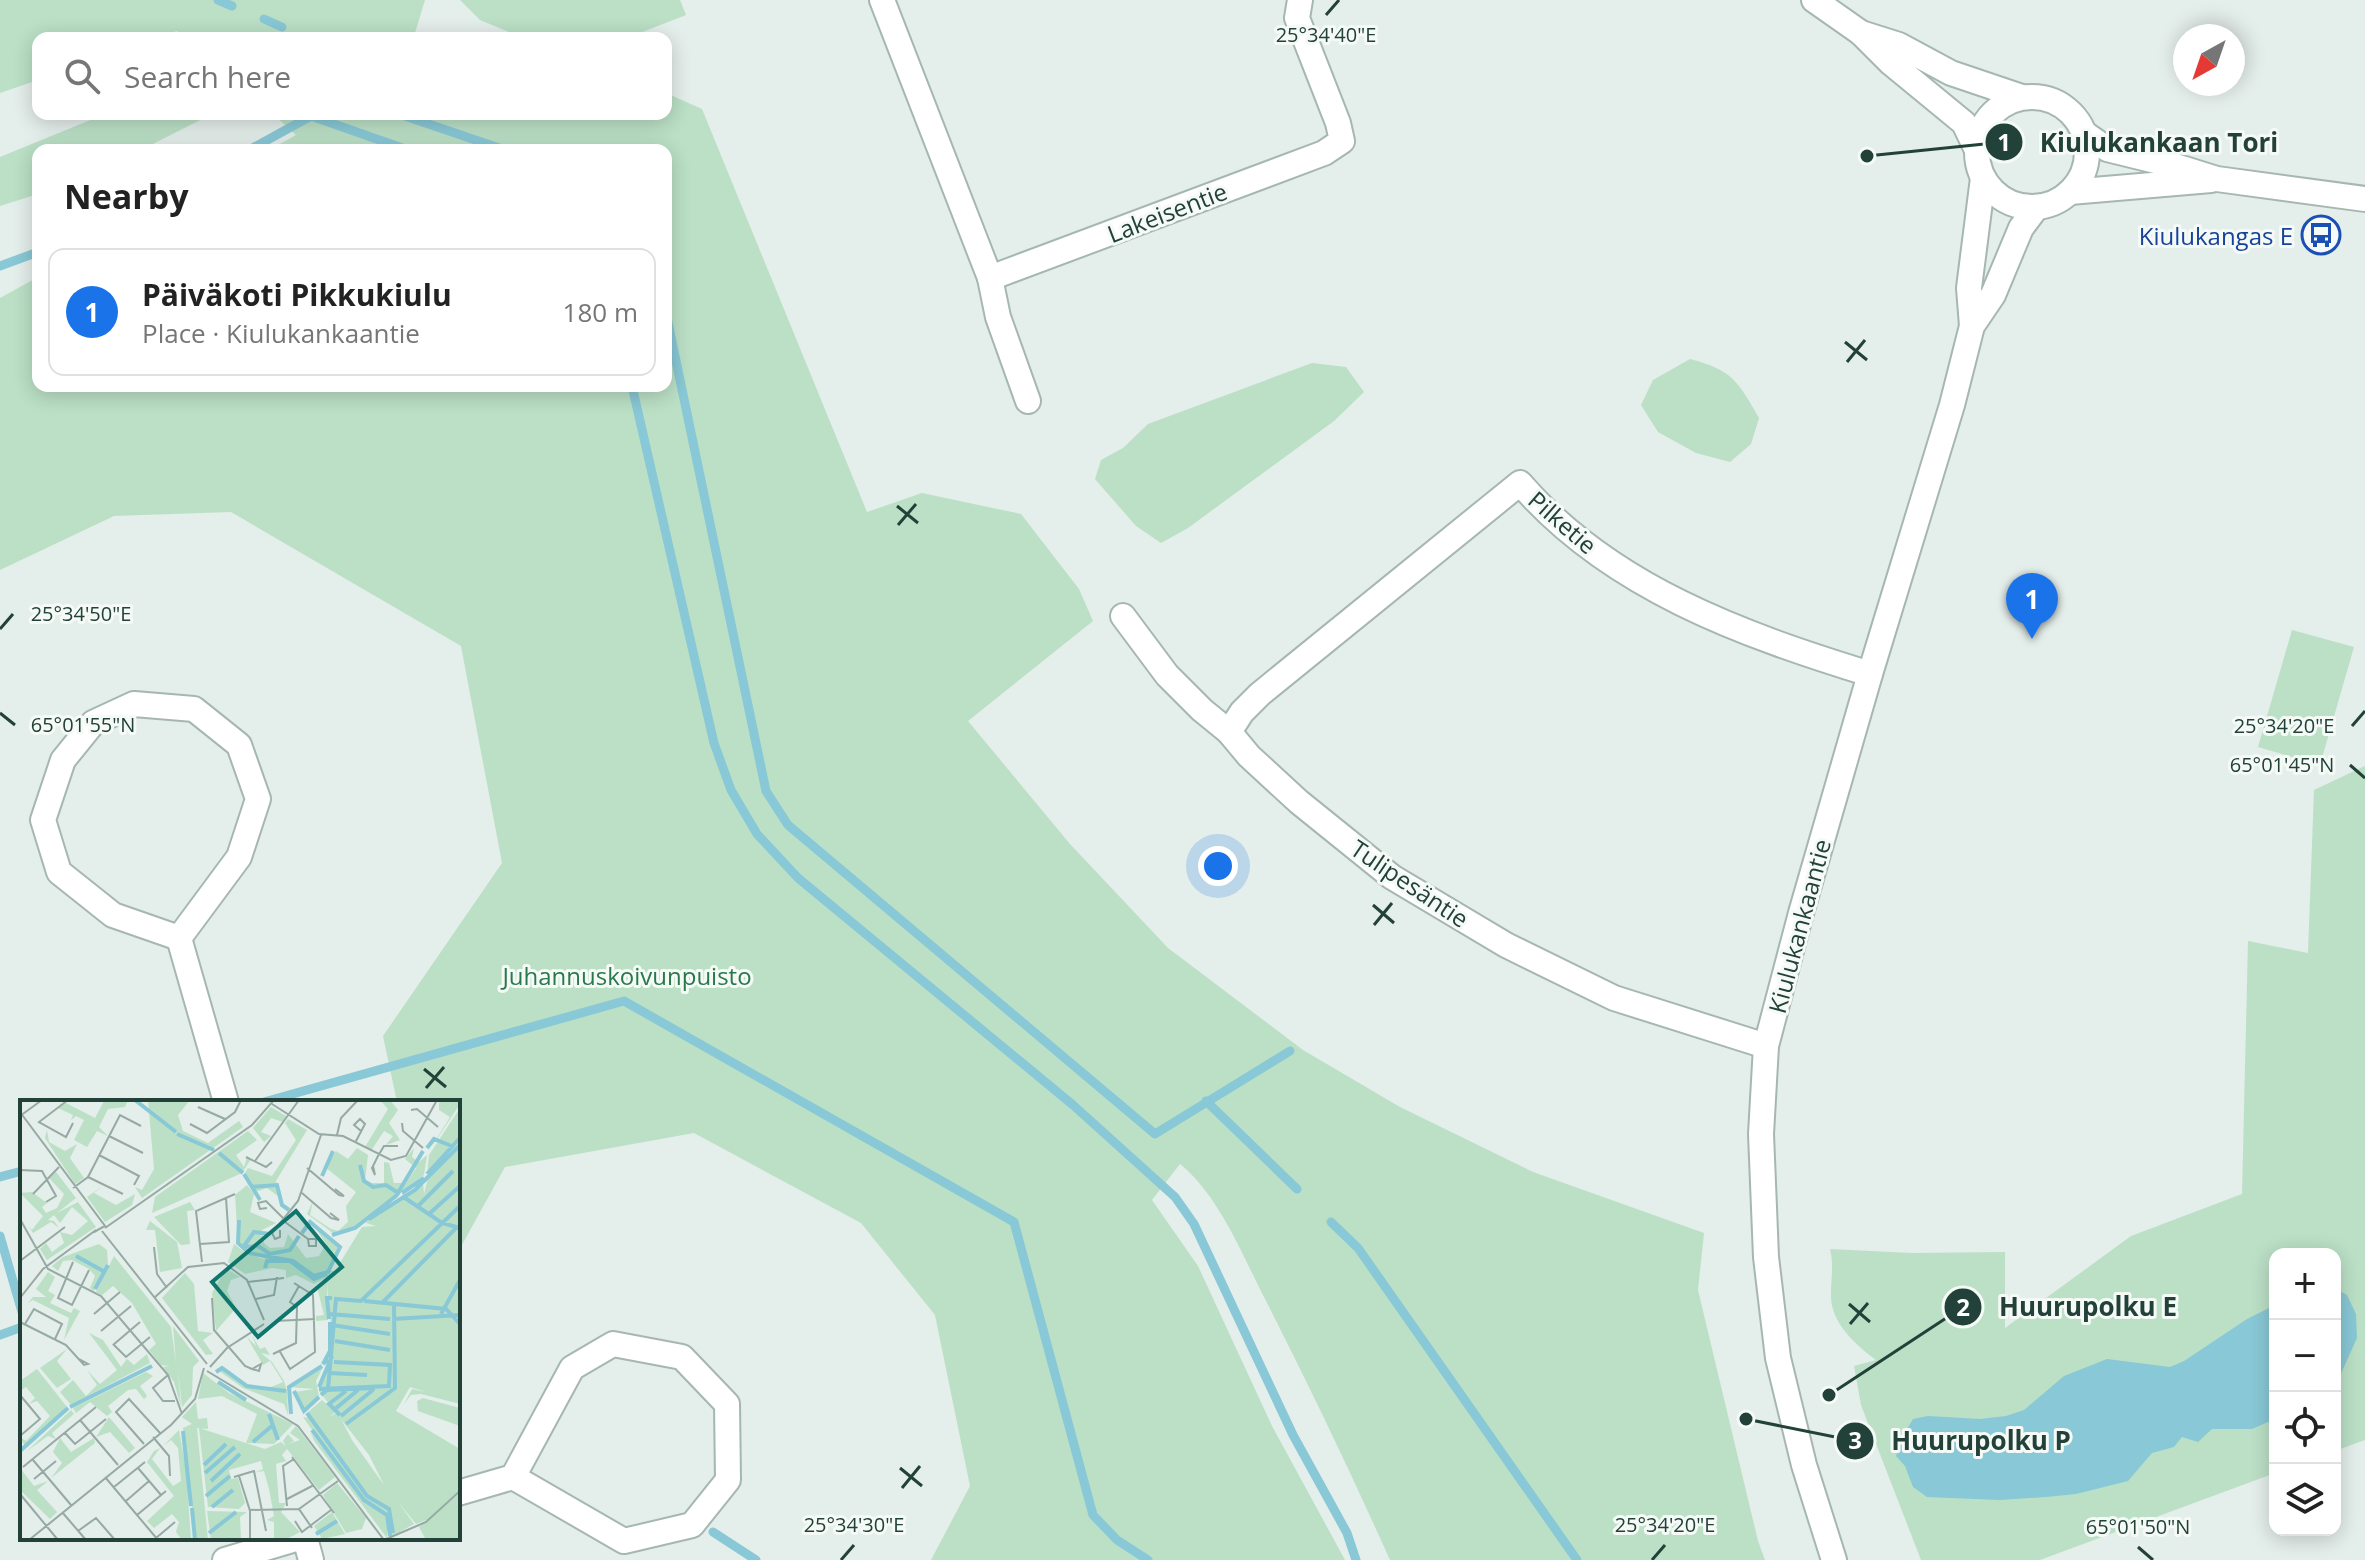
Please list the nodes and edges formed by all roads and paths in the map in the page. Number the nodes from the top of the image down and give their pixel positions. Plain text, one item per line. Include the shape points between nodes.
1 (882, 0) edge
2 (1300, 0) edge
3 (1814, 0) edge
4 (1861, 33) junction
5 (2022, 97) junction
6 (2084, 133) junction
7 (1976, 148) junction
8 (1983, 178) junction
9 (2217, 179) junction
10 (2070, 192) junction
11 (2365, 199) edge
12 (2036, 208) junction
13 (990, 278) junction
14 (1972, 326) junction
15 (1028, 401) dead end
16 (1123, 616) dead end
17 (1870, 674) junction
18 (1229, 732) junction
19 (179, 938) junction
20 (1766, 1046) junction
21 (225, 1100) edge
22 (513, 1477) junction
23 (460, 1492) edge
24 (295, 1540) edge
25 (303, 1540) edge
26 (1831, 1549) edge
27 (225, 1560) edge
28 (311, 1560) edge
29 (1844, 1560) edge

1 - 13 street
2 - 13 street, Lakeisentie via 1297,18 1342,141 1324,153
3 - 4 street
4 - 5 street
4 - 7 street via 1964,123
5 - 6 street via 2061,104
5 - 7 street via 1990,114
6 - 9 street via 2107,149
6 - 10 street via 2086,165
7 - 8 street
8 - 12 street via 2005,201
8 - 14 street, Kiulukankaantie via 1969,288
9 - 10 street
9 - 11 street
10 - 12 street
12 - 14 street, Kiulukankaantie
13 - 15 street
14 - 17 street, Kiulukankaantie
16 - 18 street, Tulipesäntie via 1167,675
17 - 18 street, Pilketie via 1662,595 1584,544 1520,483 1260,694
17 - 20 street, Kiulukankaantie
18 - 20 street, Tulipesäntie via 1299,802 1392,877 1506,945 1614,998
19 - 19 street via 239,857 258,799 239,745 194,709 134,704 93,723 63,760 43,820 59,872 113,915
19 - 21 street
20 - 26 street, Kiulukankaantie via 1761,1134 1766,1257 1778,1358
22 - 22 street via 624,1541 692,1525 728,1480 727,1404 682,1357 613,1344 572,1368
22 - 23 street
24 - 27 street
25 - 28 street
26 - 29 street, Kiulukankaantie

